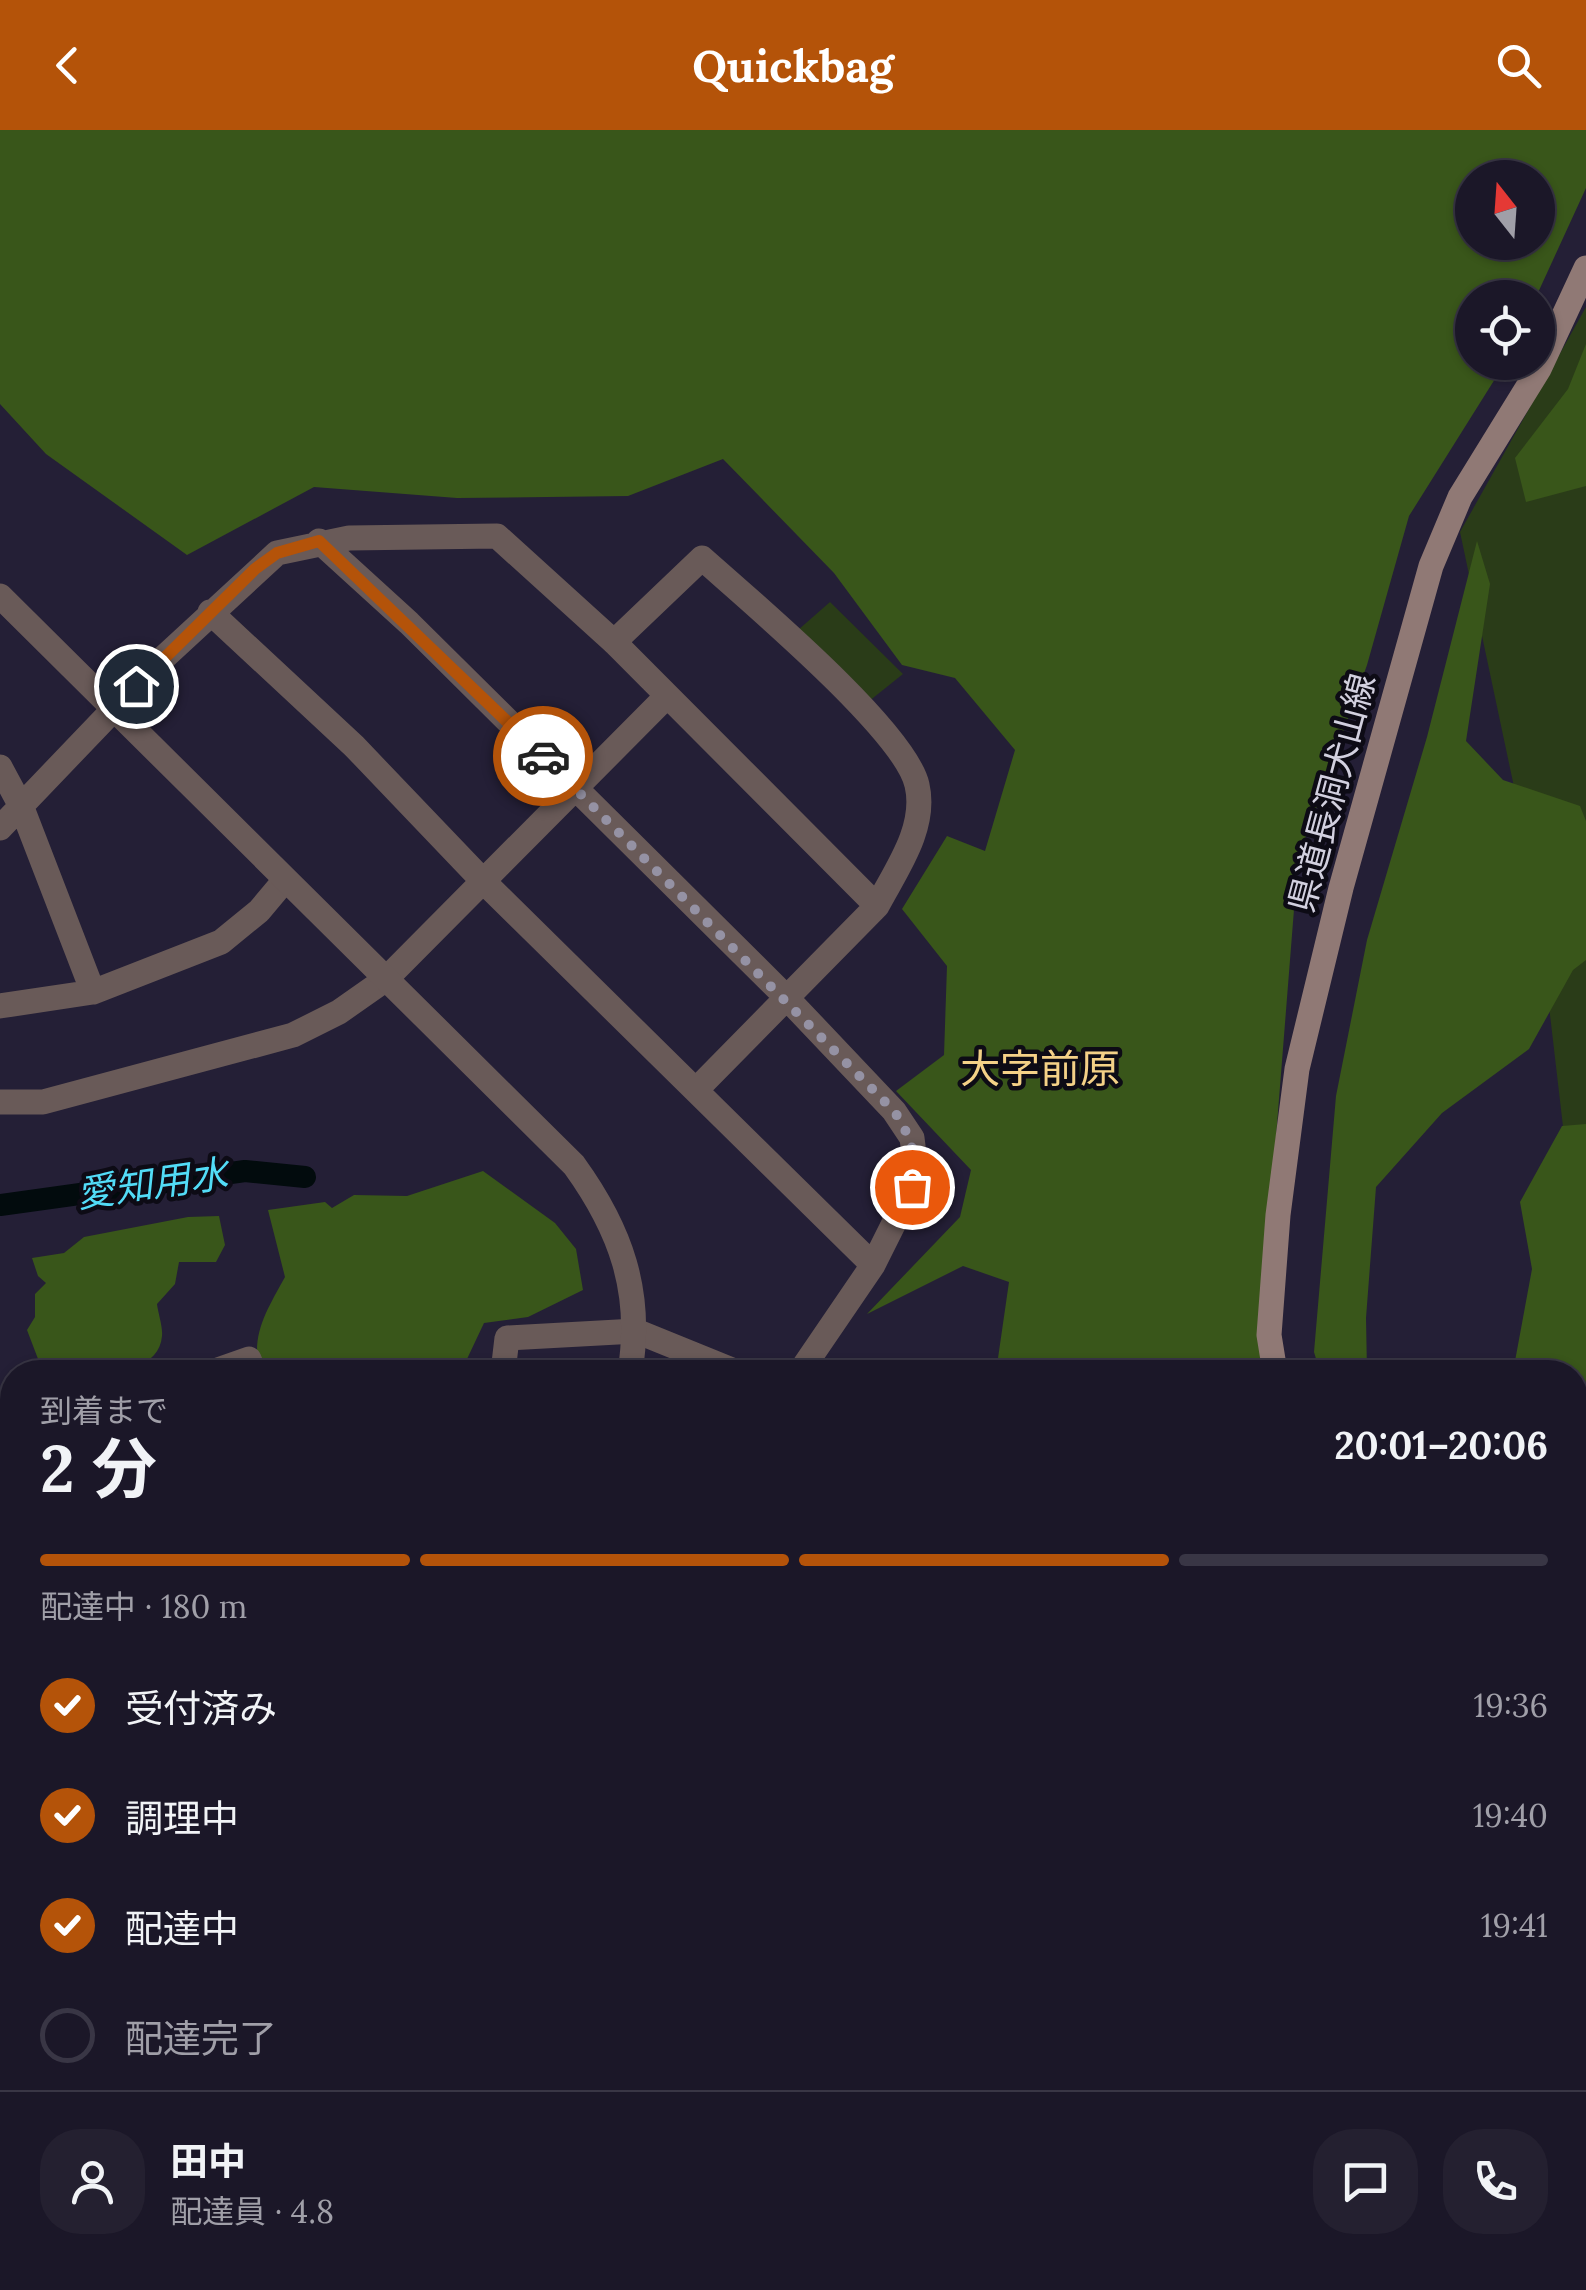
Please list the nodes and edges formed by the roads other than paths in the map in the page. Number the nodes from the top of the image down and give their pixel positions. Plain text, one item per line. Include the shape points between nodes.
1 (1586, 268) edge
2 (319, 541) junction
3 (0, 596) edge
4 (210, 612) junction
5 (614, 642) junction
6 (666, 698) junction
7 (113, 710) junction
8 (0, 768) edge
9 (576, 788) junction
10 (22, 808) junction
11 (0, 828) edge
12 (286, 880) junction
13 (484, 882) junction
14 (876, 906) junction
15 (386, 979) junction
16 (92, 992) junction
17 (784, 995) junction
18 (0, 1006) edge
19 (696, 1090) junction
20 (0, 1102) edge
21 (873, 1266) junction
22 (636, 1331) junction
23 (505, 1360) edge
24 (632, 1360) edge
25 (707, 1360) edge
26 (808, 1360) edge
27 (1273, 1360) edge

1 - 27 main road, 県道長洞犬山線 via 1539,370 1460,496 1431,566 1296,1069 1278,1215
2 - 4 street via 277,553
2 - 5 street via 498,536
2 - 9 street
3 - 7 street
4 - 7 street
4 - 13 street via 354,746
5 - 6 street
5 - 14 street via 702,558 810,655 892,742 917,783 910,846
6 - 9 street
6 - 14 street
7 - 10 street
7 - 12 street
8 - 10 street
9 - 13 street
9 - 17 street
10 - 11 street
10 - 16 street
12 - 15 street
12 - 16 street via 221,942
13 - 15 street
13 - 19 street
14 - 17 street
15 - 20 street via 339,1012 277,1040 42,1102
15 - 22 street via 574,1166 600,1201 633,1282
16 - 18 street
17 - 19 street
17 - 21 street via 912,1138 912,1187
19 - 21 street
21 - 26 street
22 - 23 street via 507,1338
22 - 24 street
22 - 25 street

